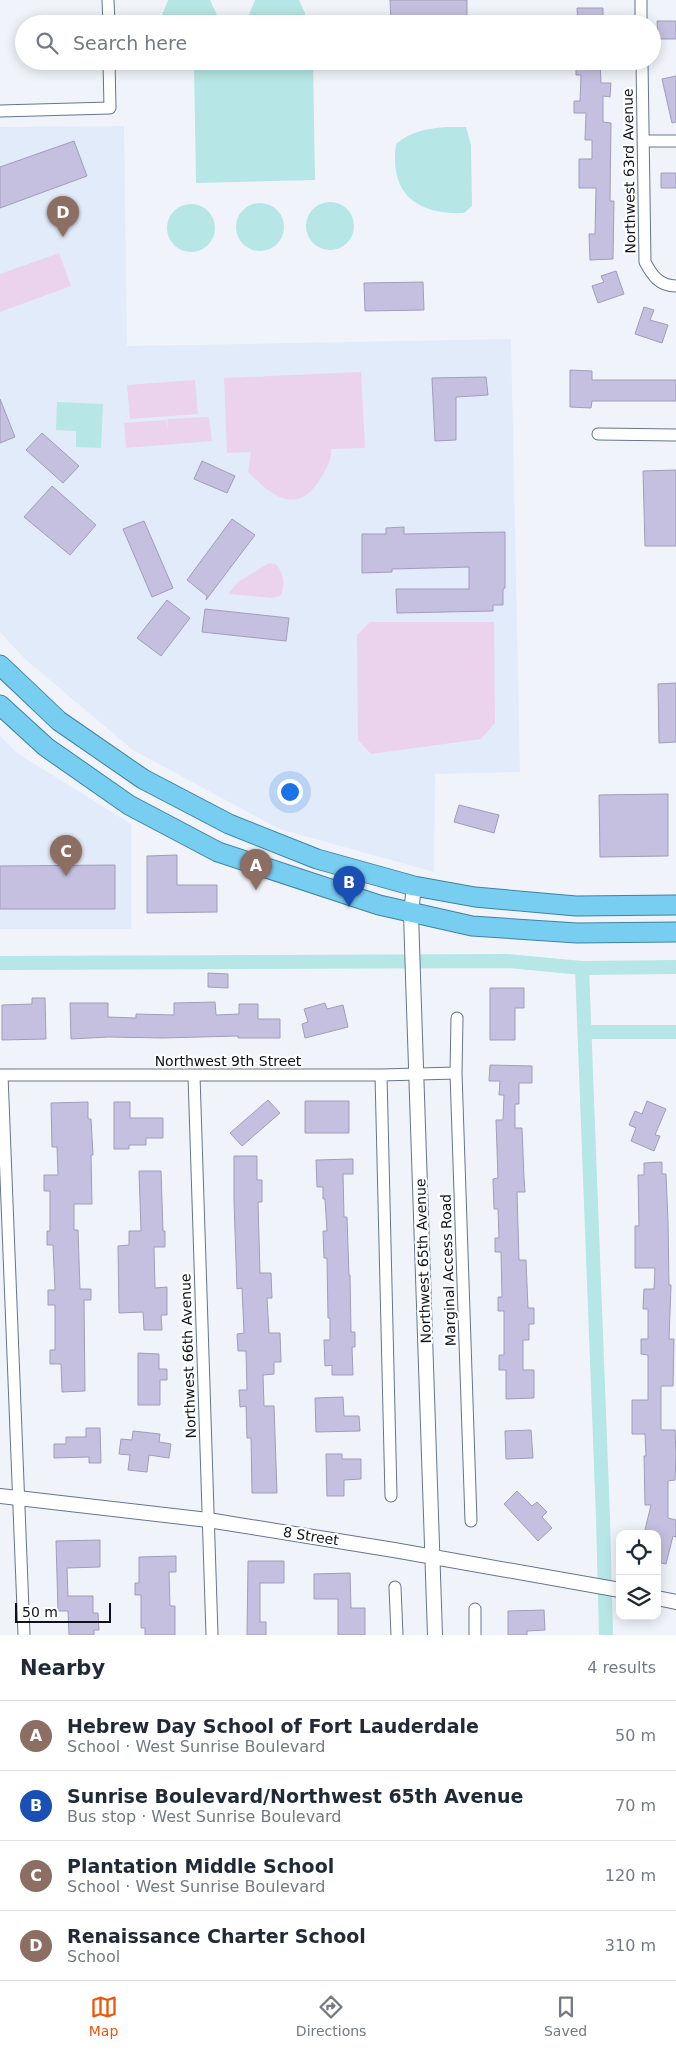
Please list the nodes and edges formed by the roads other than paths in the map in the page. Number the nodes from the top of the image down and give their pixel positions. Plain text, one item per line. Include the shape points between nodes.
1 (108, 0) edge
2 (640, 0) edge
3 (109, 15) edge
4 (641, 15) edge
5 (109, 70) edge
6 (642, 70) edge
7 (0, 111) edge
8 (643, 141) junction
9 (676, 141) edge
10 (676, 286) edge
11 (598, 434) dead end
12 (676, 435) edge
13 (0, 666) edge
14 (0, 705) edge
15 (157, 819) junction
16 (276, 843) junction
17 (414, 886) junction
18 (676, 905) edge
19 (411, 913) junction
20 (676, 932) edge
21 (457, 1018) dead end
22 (456, 1074) junction
23 (1, 1075) edge
24 (382, 1075) junction
25 (417, 1075) junction
26 (194, 1076) junction
27 (0, 1496) edge
28 (391, 1496) dead end
29 (19, 1498) junction
30 (208, 1520) junction
31 (471, 1520) dead end
32 (433, 1556) junction
33 (395, 1586) dead end
34 (616, 1590) edge
35 (661, 1599) edge
36 (676, 1602) edge
37 (475, 1609) dead end
38 (24, 1635) edge
39 (212, 1635) edge
40 (397, 1635) edge
41 (435, 1635) edge
42 (475, 1635) edge

1 - 3 street
2 - 4 street
5 - 7 street via 110,108
6 - 8 street, Northwest 63rd Avenue
8 - 9 street
8 - 10 street, Northwest 63rd Avenue via 645,262 654,278
11 - 12 street
13 - 16 highway via 59,721 143,779 229,824
14 - 15 highway via 46,747 129,805
15 - 16 highway via 184,813 251,845 267,847
15 - 19 highway via 218,852
16 - 17 highway via 317,860
17 - 18 highway via 475,898 576,906
17 - 19 street, Northwest 65th Avenue
19 - 20 highway via 472,926 577,933
19 - 25 street, Northwest 65th Avenue
21 - 22 street, Marginal Access Road
22 - 25 street, Northwest 9th Street
22 - 31 street, Marginal Access Road
23 - 26 street, Northwest 9th Street
23 - 29 street
24 - 25 street, Northwest 9th Street
24 - 26 street, Northwest 9th Street
24 - 28 street
25 - 32 street, Northwest 65th Avenue
26 - 30 street, Northwest 66th Avenue
27 - 29 street, 8 Street
29 - 30 street, 8 Street
29 - 38 street
30 - 32 street, 8 Street
30 - 39 street, Northwest 66th Avenue
32 - 34 street, 8 Street
32 - 41 street, Northwest 65th Avenue
33 - 40 street
35 - 36 street
37 - 42 street

